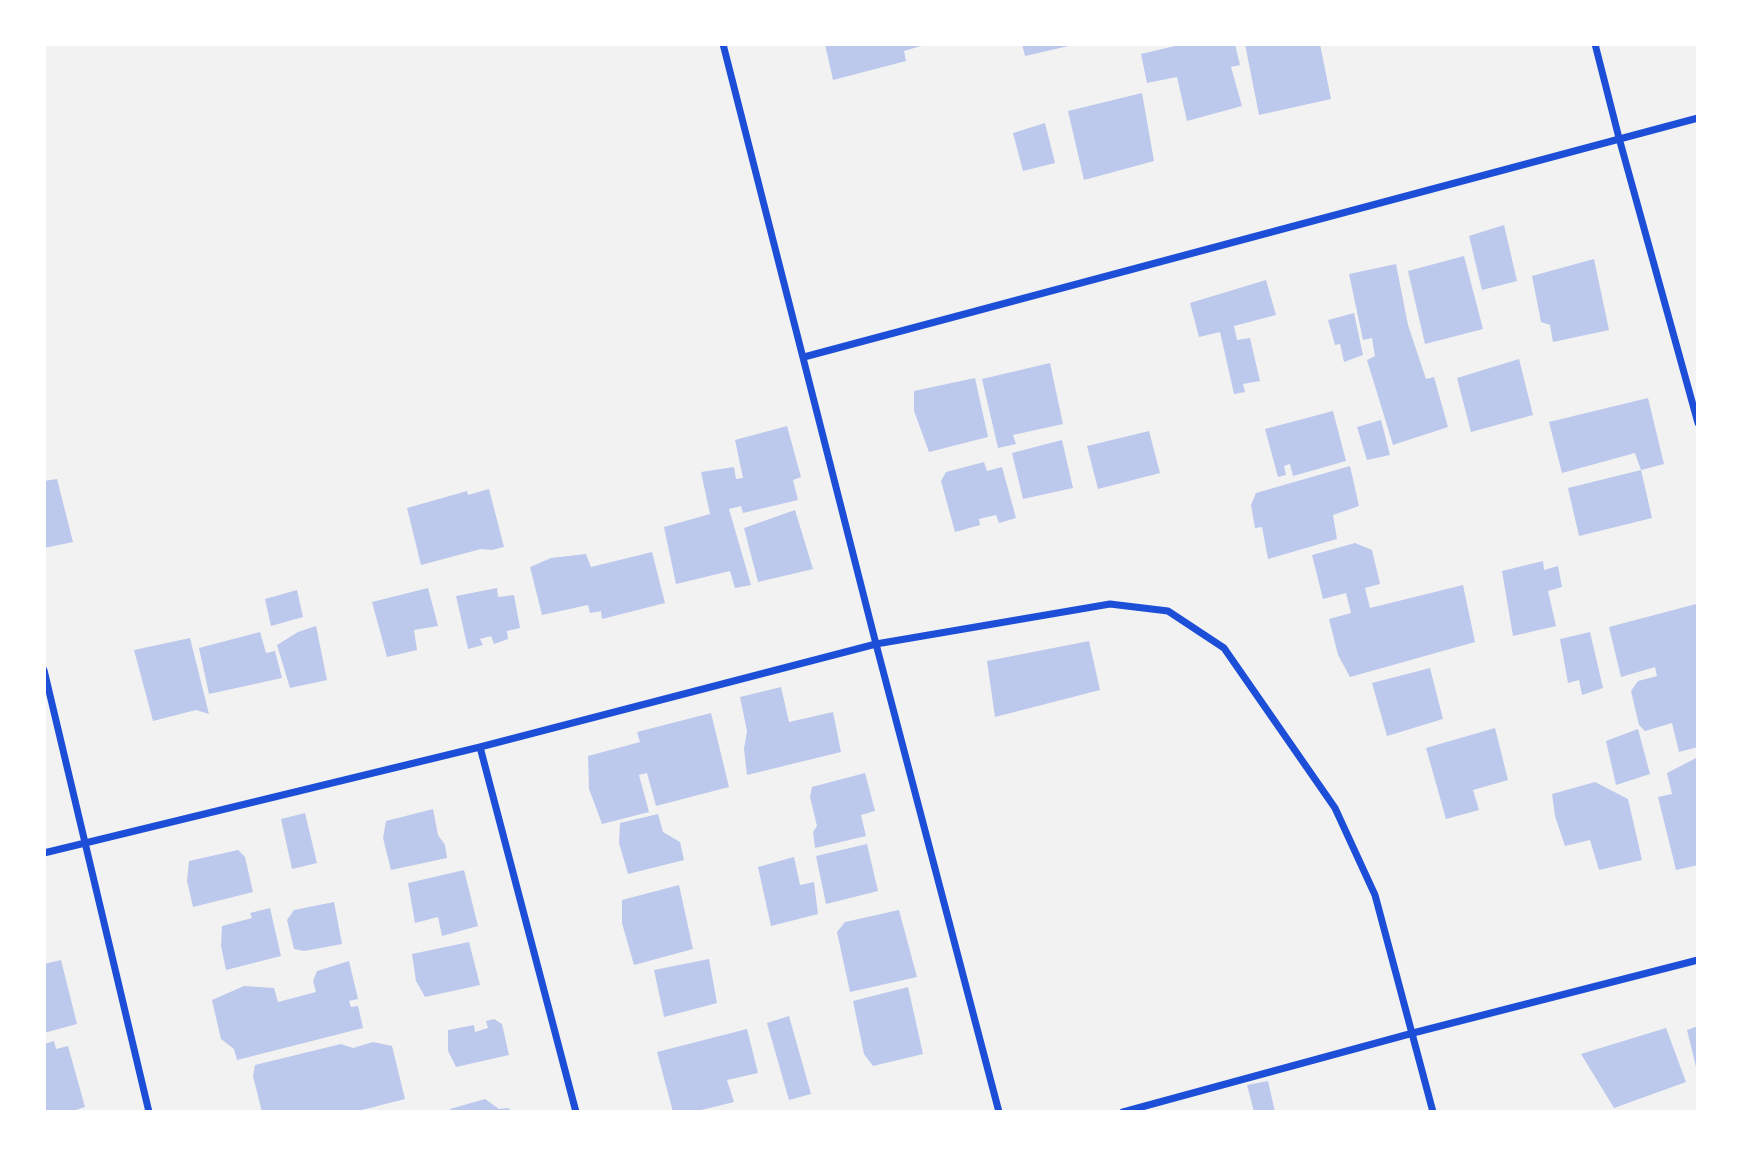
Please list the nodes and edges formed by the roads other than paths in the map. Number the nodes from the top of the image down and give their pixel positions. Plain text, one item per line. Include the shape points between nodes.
1 (723, 44) edge
2 (1595, 44) edge
3 (1698, 118) edge
4 (1619, 138) junction
5 (804, 357) junction
6 (1698, 424) edge
7 (876, 644) junction
8 (44, 670) edge
9 (480, 747) junction
10 (85, 843) junction
11 (44, 853) edge
12 (1698, 960) edge
13 (1413, 1033) junction
14 (149, 1112) edge
15 (576, 1112) edge
16 (999, 1112) edge
17 (1123, 1112) edge
18 (1433, 1112) edge

1 - 5 street
2 - 4 street
3 - 4 street
4 - 5 street
4 - 6 street
5 - 7 street
7 - 9 street
7 - 13 street via 1110,604 1168,611 1224,648 1335,808 1375,895
7 - 16 street
8 - 10 street
9 - 10 street
9 - 15 street
10 - 11 street
10 - 14 street
12 - 13 street
13 - 17 street
13 - 18 street

